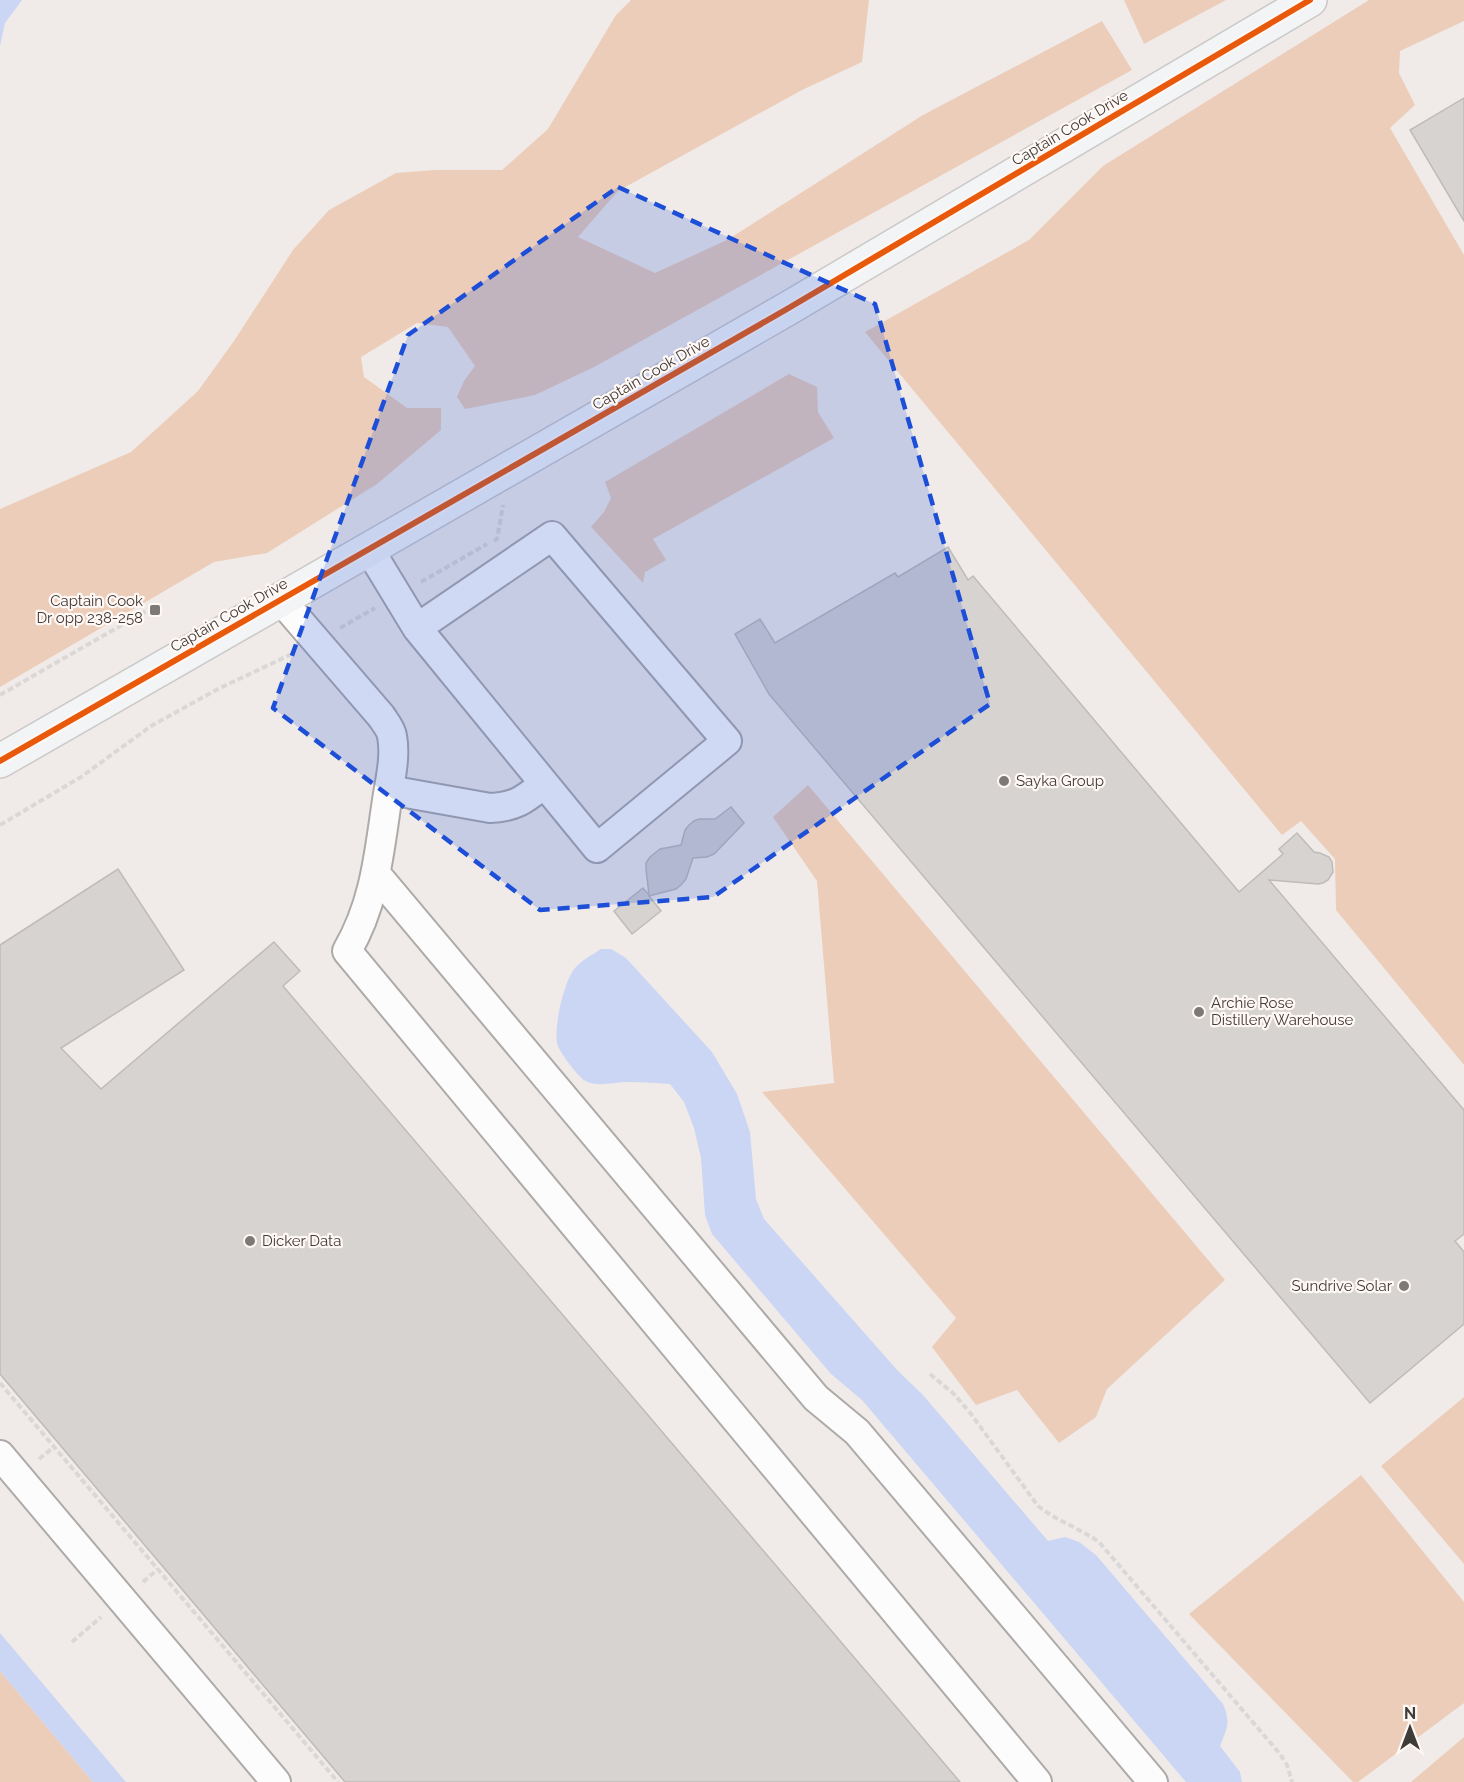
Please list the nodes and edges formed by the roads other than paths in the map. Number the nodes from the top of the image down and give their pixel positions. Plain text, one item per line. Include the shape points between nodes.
1 (1310, 0) edge
2 (369, 549) junction
3 (281, 600) junction
4 (417, 628) junction
5 (0, 761) edge
6 (544, 784) junction
7 (389, 790) junction
8 (376, 874) junction
9 (0, 1455) edge
10 (276, 1782) edge
11 (1037, 1782) edge
12 (1153, 1782) edge

1 - 2 main road, Captain Cook Drive via 787,309
2 - 3 main road, Captain Cook Drive
2 - 4 lane
3 - 5 main road, Captain Cook Drive
3 - 7 lane via 381,716 392,734 394,757
4 - 6 lane
4 - 6 lane via 552,536 727,741 597,848
6 - 7 lane via 522,802 490,808
7 - 8 lane
8 - 11 lane via 368,909 347,951
8 - 12 lane via 816,1398 857,1432
9 - 10 lane

